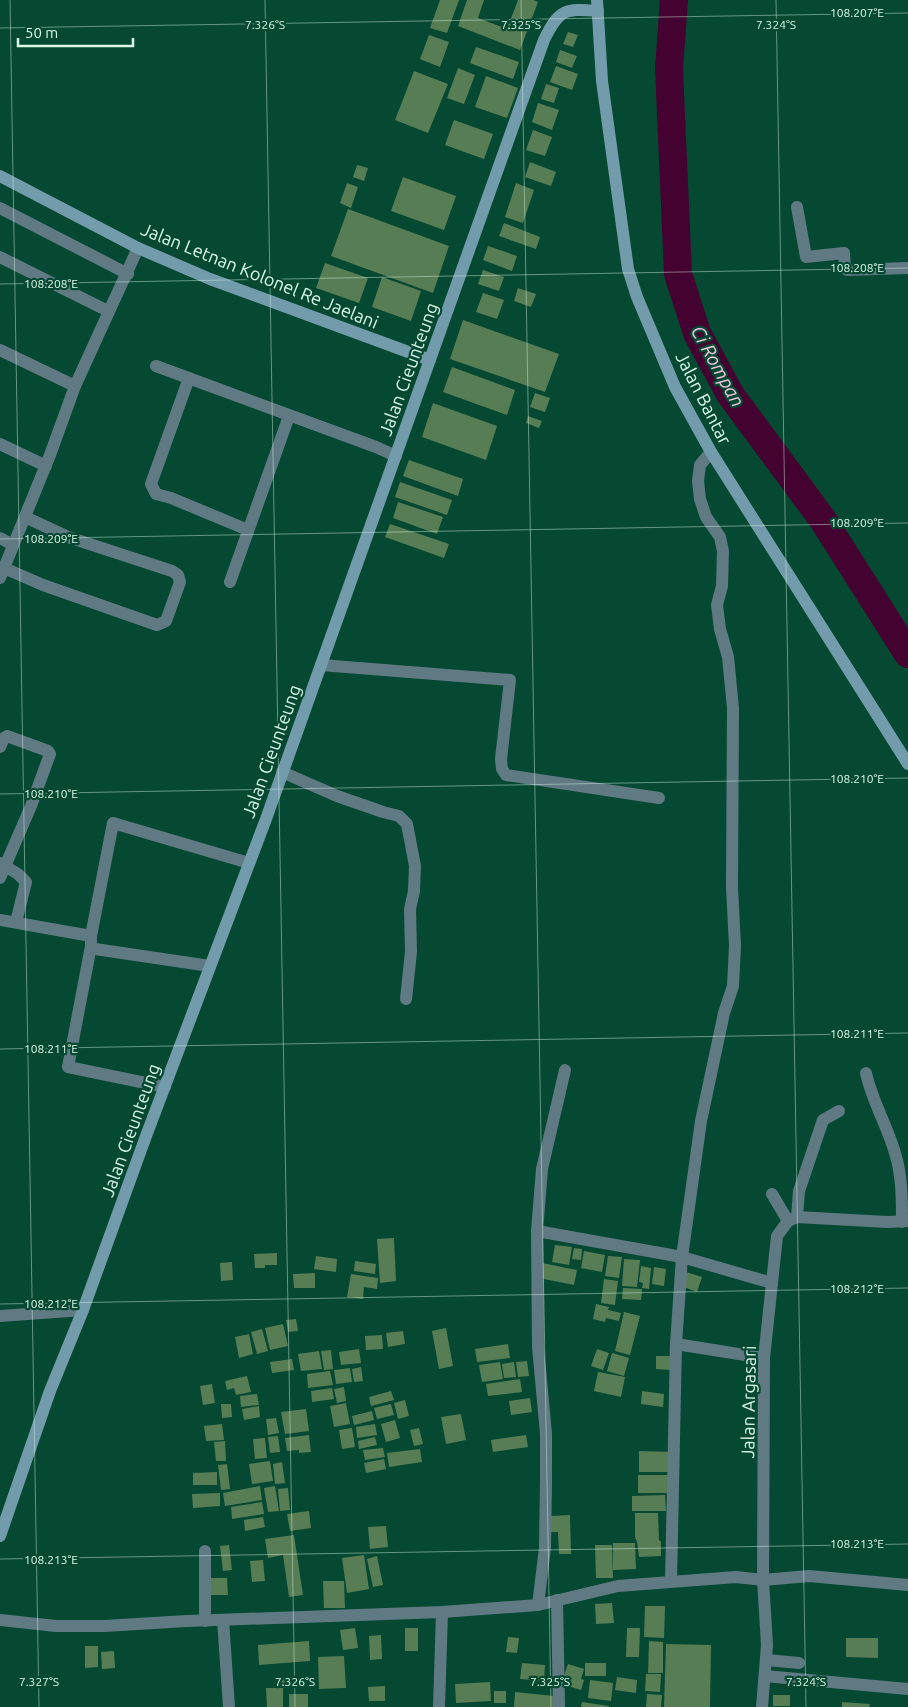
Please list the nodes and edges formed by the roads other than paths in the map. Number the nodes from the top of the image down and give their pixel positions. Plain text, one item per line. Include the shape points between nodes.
1 (598, 6) edge
2 (0, 176) edge
3 (796, 207) dead end
4 (0, 208) edge
5 (138, 248) junction
6 (0, 257) edge
7 (908, 268) edge
8 (128, 274) junction
9 (108, 311) junction
10 (0, 350) edge
11 (430, 360) junction
12 (156, 366) dead end
13 (189, 378) junction
14 (75, 386) junction
15 (289, 416) junction
16 (0, 444) edge
17 (711, 452) junction
18 (396, 456) junction
19 (46, 466) junction
20 (25, 517) junction
21 (248, 530) junction
22 (0, 538) edge
23 (14, 545) junction
24 (2, 573) edge
25 (230, 582) dead end
26 (321, 664) junction
27 (0, 747) edge
28 (908, 764) edge
29 (282, 772) junction
30 (659, 798) dead end
31 (249, 862) junction
32 (2, 864) edge
33 (0, 878) edge
34 (0, 920) edge
35 (16, 922) junction
36 (91, 941) junction
37 (210, 966) junction
38 (406, 999) dead end
39 (565, 1070) dead end
40 (866, 1073) dead end
41 (165, 1087) junction
42 (839, 1111) dead end
43 (772, 1194) dead end
44 (793, 1219) junction
45 (905, 1222) edge
46 (537, 1231) junction
47 (682, 1257) junction
48 (772, 1283) junction
49 (83, 1310) junction
50 (0, 1316) edge
51 (676, 1344) junction
52 (764, 1358) junction
53 (0, 1536) edge
54 (204, 1551) dead end
55 (763, 1580) junction
56 (672, 1581) junction
57 (908, 1585) edge
58 (557, 1600) junction
59 (538, 1605) junction
60 (442, 1612) junction
61 (0, 1620) edge
62 (223, 1620) junction
63 (205, 1621) junction
64 (767, 1660) junction
65 (799, 1663) dead end
66 (765, 1676) junction
67 (908, 1689) edge
68 (229, 1707) edge
69 (439, 1707) edge
70 (559, 1707) edge
71 (762, 1707) edge

1 - 11 street, Jalan Cieunteung via 563,12 553,21
1 - 17 street, Jalan Bantar via 602,81 628,269 675,387
2 - 5 street, Jalan Letnan Kolonel Re Jaelani
3 - 7 street via 806,257 844,253 847,270
4 - 8 street
5 - 8 street
5 - 11 street, Jalan Letnan Kolonel Re Jaelani via 210,279
6 - 9 street
8 - 9 street
9 - 14 street
10 - 14 street
11 - 18 street, Jalan Cieunteung
12 - 13 street
13 - 15 street
13 - 21 street via 151,484 156,494
14 - 19 street
15 - 18 street
15 - 21 street
16 - 19 street
17 - 28 street, Jalan Bantar
17 - 47 street via 700,465 698,481 706,517 720,537 723,551 722,586 717,605 728,657 733,708 732,887 735,946 733,986 724,1013 701,1121
18 - 26 street, Jalan Cieunteung
19 - 20 street
20 - 23 street
20 - 24 street via 68,537 178,575 180,582 166,621 158,625
21 - 25 street
22 - 23 street
23 - 24 street
26 - 29 street, Jalan Cieunteung
26 - 30 street via 510,680 501,759 506,775
27 - 32 street via 7,736 50,754 31,806
29 - 31 street, Jalan Cieunteung
29 - 38 street via 337,796 399,816 407,824 415,866
31 - 36 street via 113,823
31 - 37 street, Jalan Cieunteung
32 - 33 street
32 - 35 street via 26,882
34 - 35 street
35 - 36 street
36 - 37 street via 95,949
36 - 41 street via 68,1067
37 - 41 street, Jalan Cieunteung
39 - 46 street via 542,1169
40 - 45 street via 870,1094 896,1154
41 - 49 street, Jalan Cieunteung
42 - 44 street via 823,1120
43 - 44 street
44 - 45 street
44 - 48 street, Jalan Argasari via 777,1236
46 - 47 street
46 - 59 street via 538,1347 546,1434 545,1548
47 - 48 street
47 - 51 street
48 - 52 street, Jalan Argasari
49 - 50 street
49 - 53 street, Jalan Cieunteung via 50,1391
51 - 52 street
51 - 56 street
52 - 55 street, Jalan Argasari
54 - 63 street
55 - 56 street via 736,1577
55 - 57 street via 809,1576
55 - 64 street, Jalan Argasari
56 - 58 street via 618,1586
58 - 59 street
58 - 70 street
59 - 60 street
60 - 62 street
60 - 69 street
61 - 63 street via 56,1626
62 - 63 street
62 - 68 street
64 - 65 street
64 - 66 street, Jalan Argasari
66 - 67 street
66 - 71 street, Jalan Argasari

